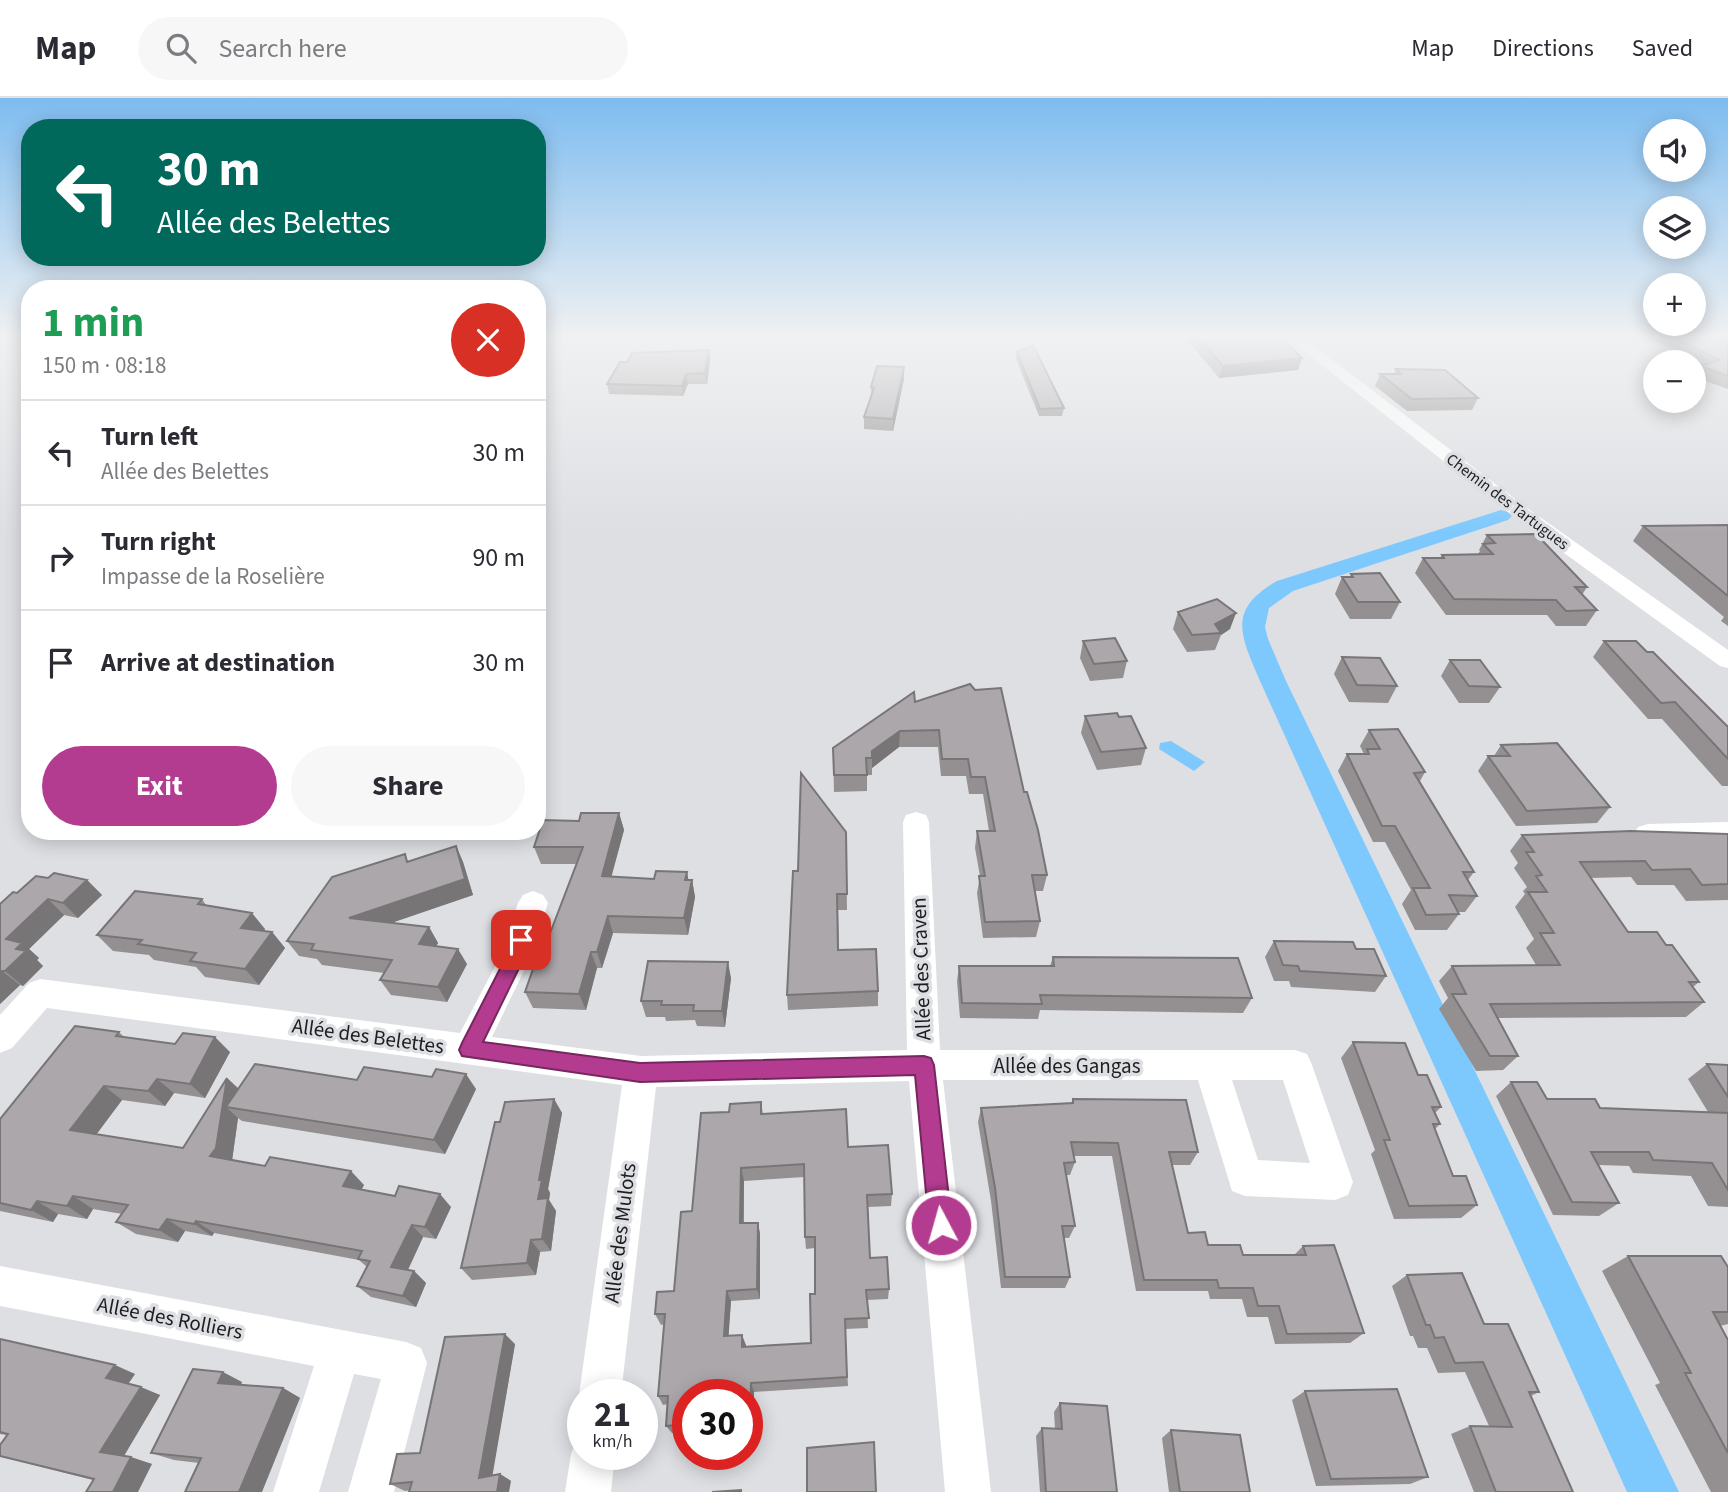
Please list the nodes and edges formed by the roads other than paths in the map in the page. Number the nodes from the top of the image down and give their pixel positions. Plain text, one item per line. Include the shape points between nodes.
1 (1376, 401) edge
2 (1728, 661) edge
3 (916, 822) dead end
4 (1728, 832) edge
5 (1619, 835) edge
6 (533, 903) dead end
7 (0, 1038) edge
8 (469, 1050) junction
9 (924, 1065) junction
10 (1210, 1066) dead end
11 (640, 1072) junction
12 (0, 1286) edge
13 (340, 1350) junction
14 (602, 1379) edge
15 (591, 1470) edge
16 (296, 1492) edge
17 (371, 1492) edge
18 (588, 1492) edge
19 (968, 1492) edge

1 - 2 street, Chemin des Tartugues via 1520,512
3 - 9 street, Allée des Craven
4 - 5 street
6 - 8 street via 515,958
7 - 8 street, Allée des Belettes via 40,993
8 - 11 street, Allée des Belettes
9 - 10 street, Allée des Gangas
9 - 11 street, Allée des Belettes
9 - 19 street, Allée des Craven
11 - 14 street, Allée des Mulots
12 - 13 street, Allée des Rolliers
13 - 16 street
13 - 17 street, Allée des Rolliers via 406,1363
15 - 18 street

